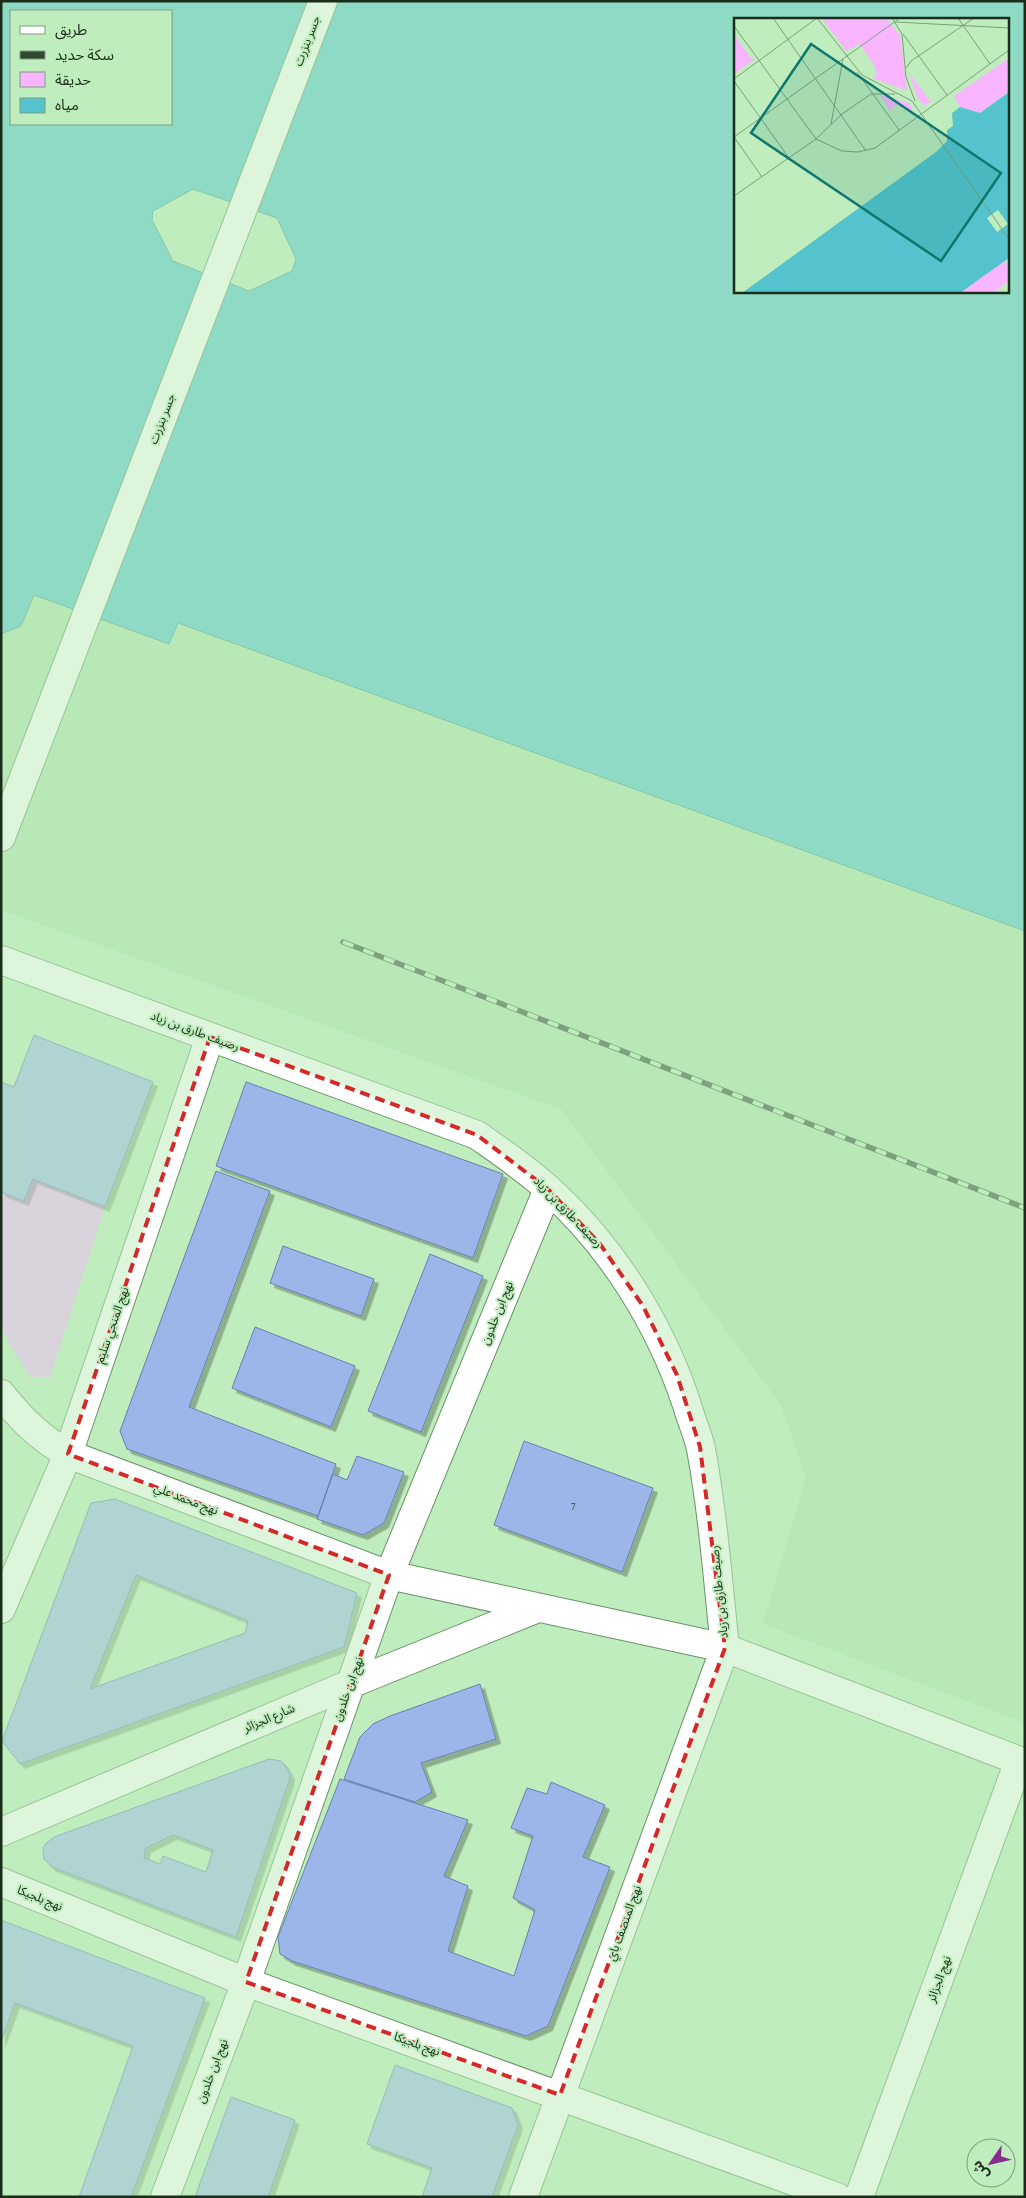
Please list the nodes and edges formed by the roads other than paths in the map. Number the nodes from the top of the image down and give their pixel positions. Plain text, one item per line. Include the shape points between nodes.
1 (302, 1) edge
2 (322, 1) edge
3 (1, 784) edge
4 (1, 837) edge
5 (1, 960) edge
6 (210, 1037) junction
7 (548, 1189) junction
8 (1, 1394) edge
9 (68, 1454) junction
10 (389, 1576) junction
11 (538, 1608) junction
12 (1, 1609) edge
13 (725, 1648) junction
14 (350, 1684) junction
15 (1022, 1762) edge
16 (1, 1832) edge
17 (1, 1882) edge
18 (246, 1982) junction
19 (560, 2096) junction
20 (164, 2197) edge
21 (523, 2197) edge
22 (837, 2197) edge
23 (859, 2197) edge

1 - 3 street, جسر بنزرت
2 - 4 street, جسر بنزرت
5 - 6 street, رصيف طارق بن زياد
6 - 7 street, رصيف طارق بن زياد via 477,1135
6 - 9 street, نهج المنجي سليم
7 - 10 street, نهج ابن خلدون
7 - 13 street, رصيف طارق بن زياد via 600,1244 638,1298 677,1375 700,1447 712,1523
8 - 9 street, نهج محمد علي via 19,1417 43,1439
9 - 10 street, نهج محمد علي
9 - 12 street, نهج المنجي سليم
10 - 11 street, رصيف طارق بن زياد
10 - 14 street, نهج ابن خلدون
11 - 13 street, رصيف طارق بن زياد
11 - 14 street, شارع الجزائر
13 - 15 street, رصيف طارق بن زياد
13 - 19 street, نهج المنصف باي
14 - 16 street, شارع الجزائر
14 - 18 street, نهج ابن خلدون
15 - 23 street, نهج الجزائر
17 - 18 street, نهج بلجيكا
18 - 19 street, نهج بلجيكا
18 - 20 street, نهج ابن خلدون
19 - 21 street, نهج المنصف باي
19 - 22 street, نهج بلجيكا

